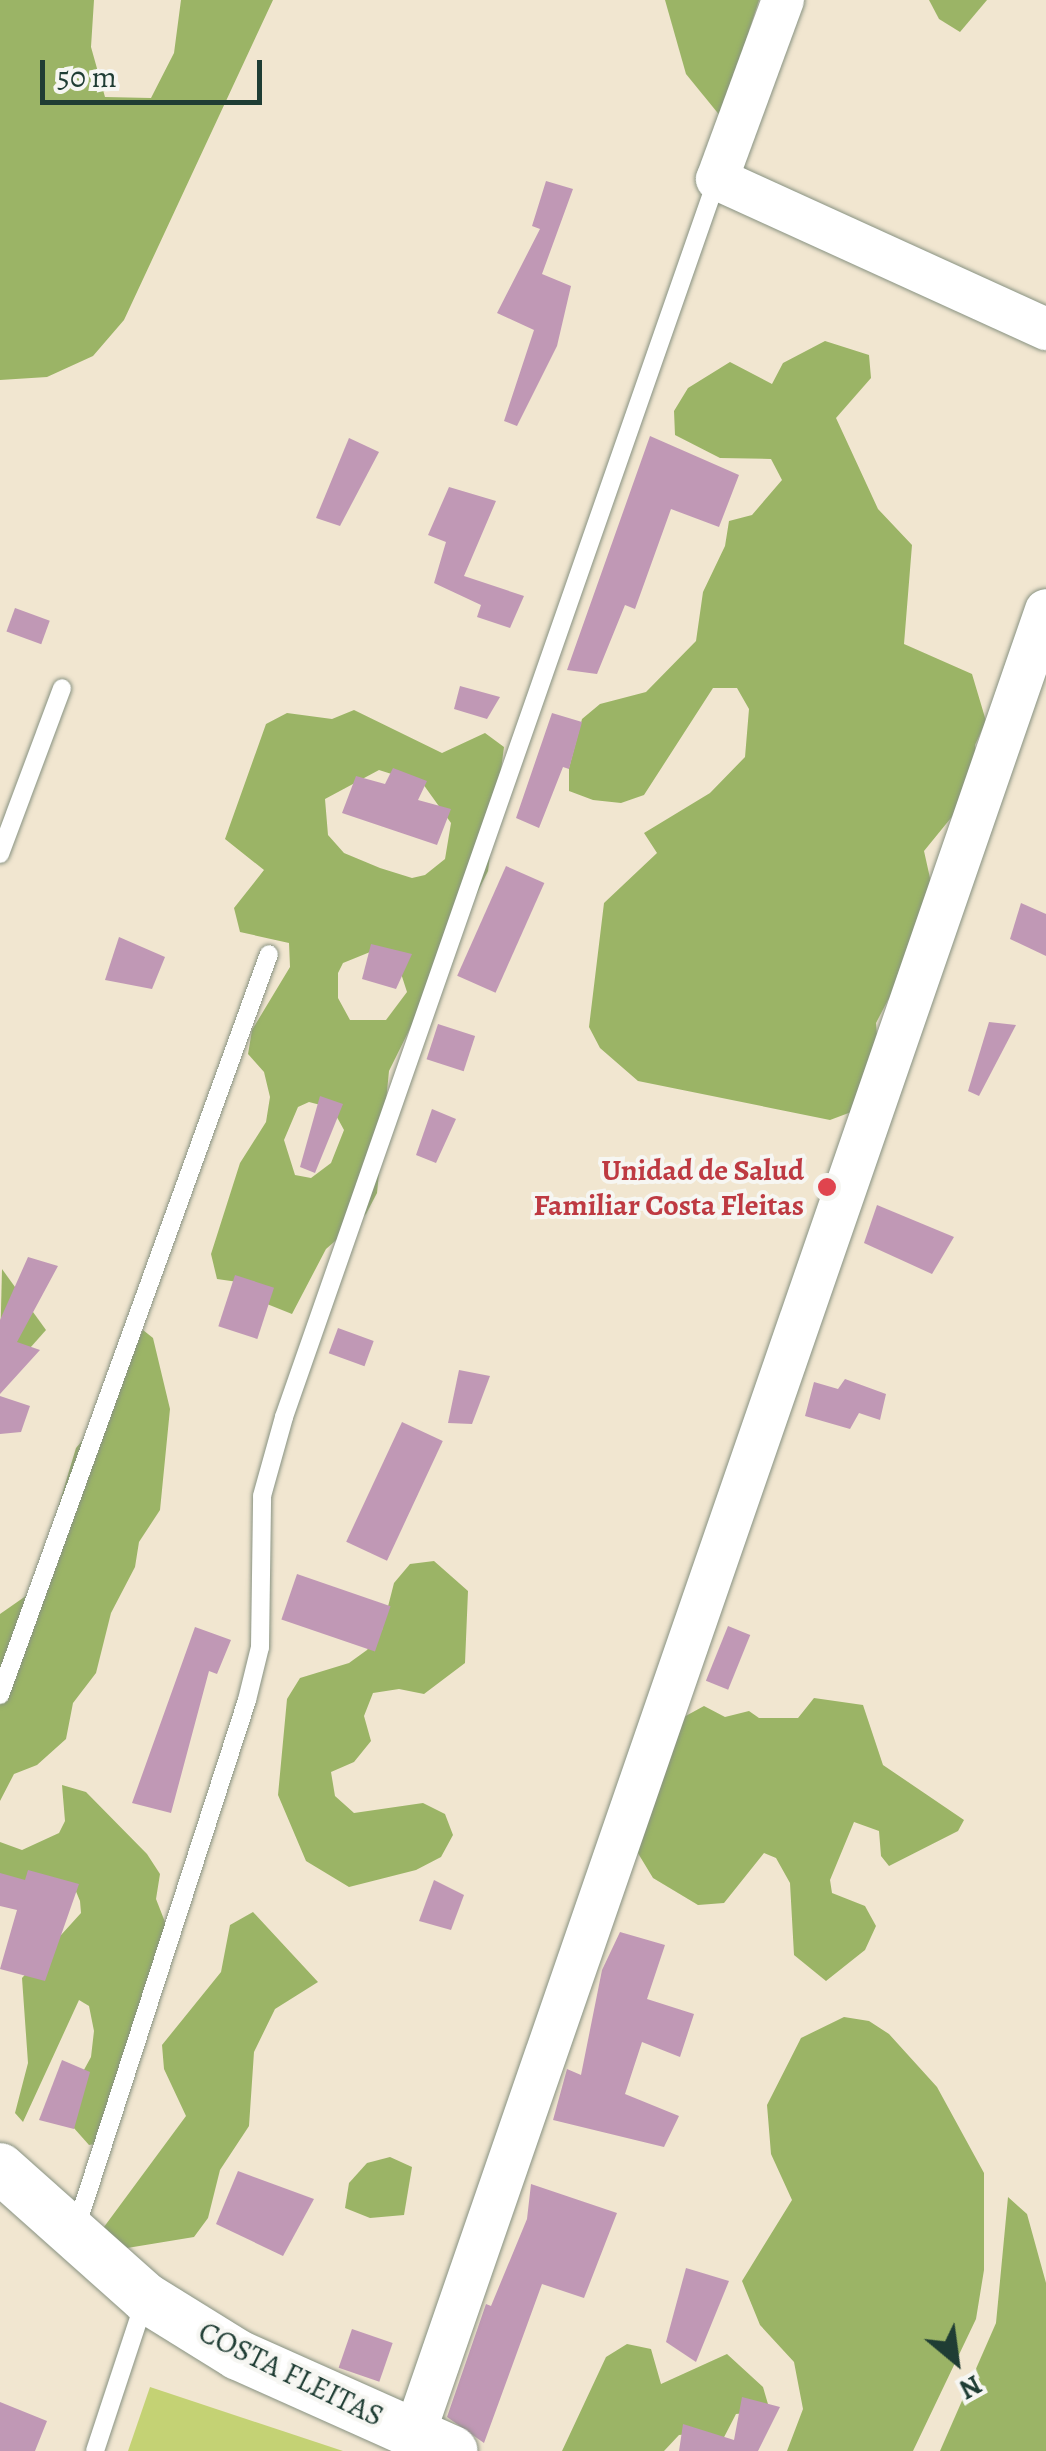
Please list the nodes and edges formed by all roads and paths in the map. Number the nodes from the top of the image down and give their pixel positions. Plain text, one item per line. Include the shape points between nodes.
1 (783, 0) edge
2 (717, 179) junction
3 (1046, 329) edge
4 (1046, 610) edge
5 (62, 688) dead end
6 (0, 854) edge
7 (269, 954) dead end
8 (0, 1695) edge
9 (0, 2170) edge
10 (74, 2234) junction
11 (146, 2298) junction
12 (433, 2443) edge
13 (95, 2451) edge

1 - 2 street
2 - 3 street
2 - 10 lane via 284,1417 262,1496 260,1648 247,1700
4 - 12 street
5 - 6 lane
7 - 8 lane
9 - 10 main road, COSTA FLEITAS
10 - 11 main road, COSTA FLEITAS
11 - 12 main road, COSTA FLEITAS via 238,2355
11 - 13 lane

